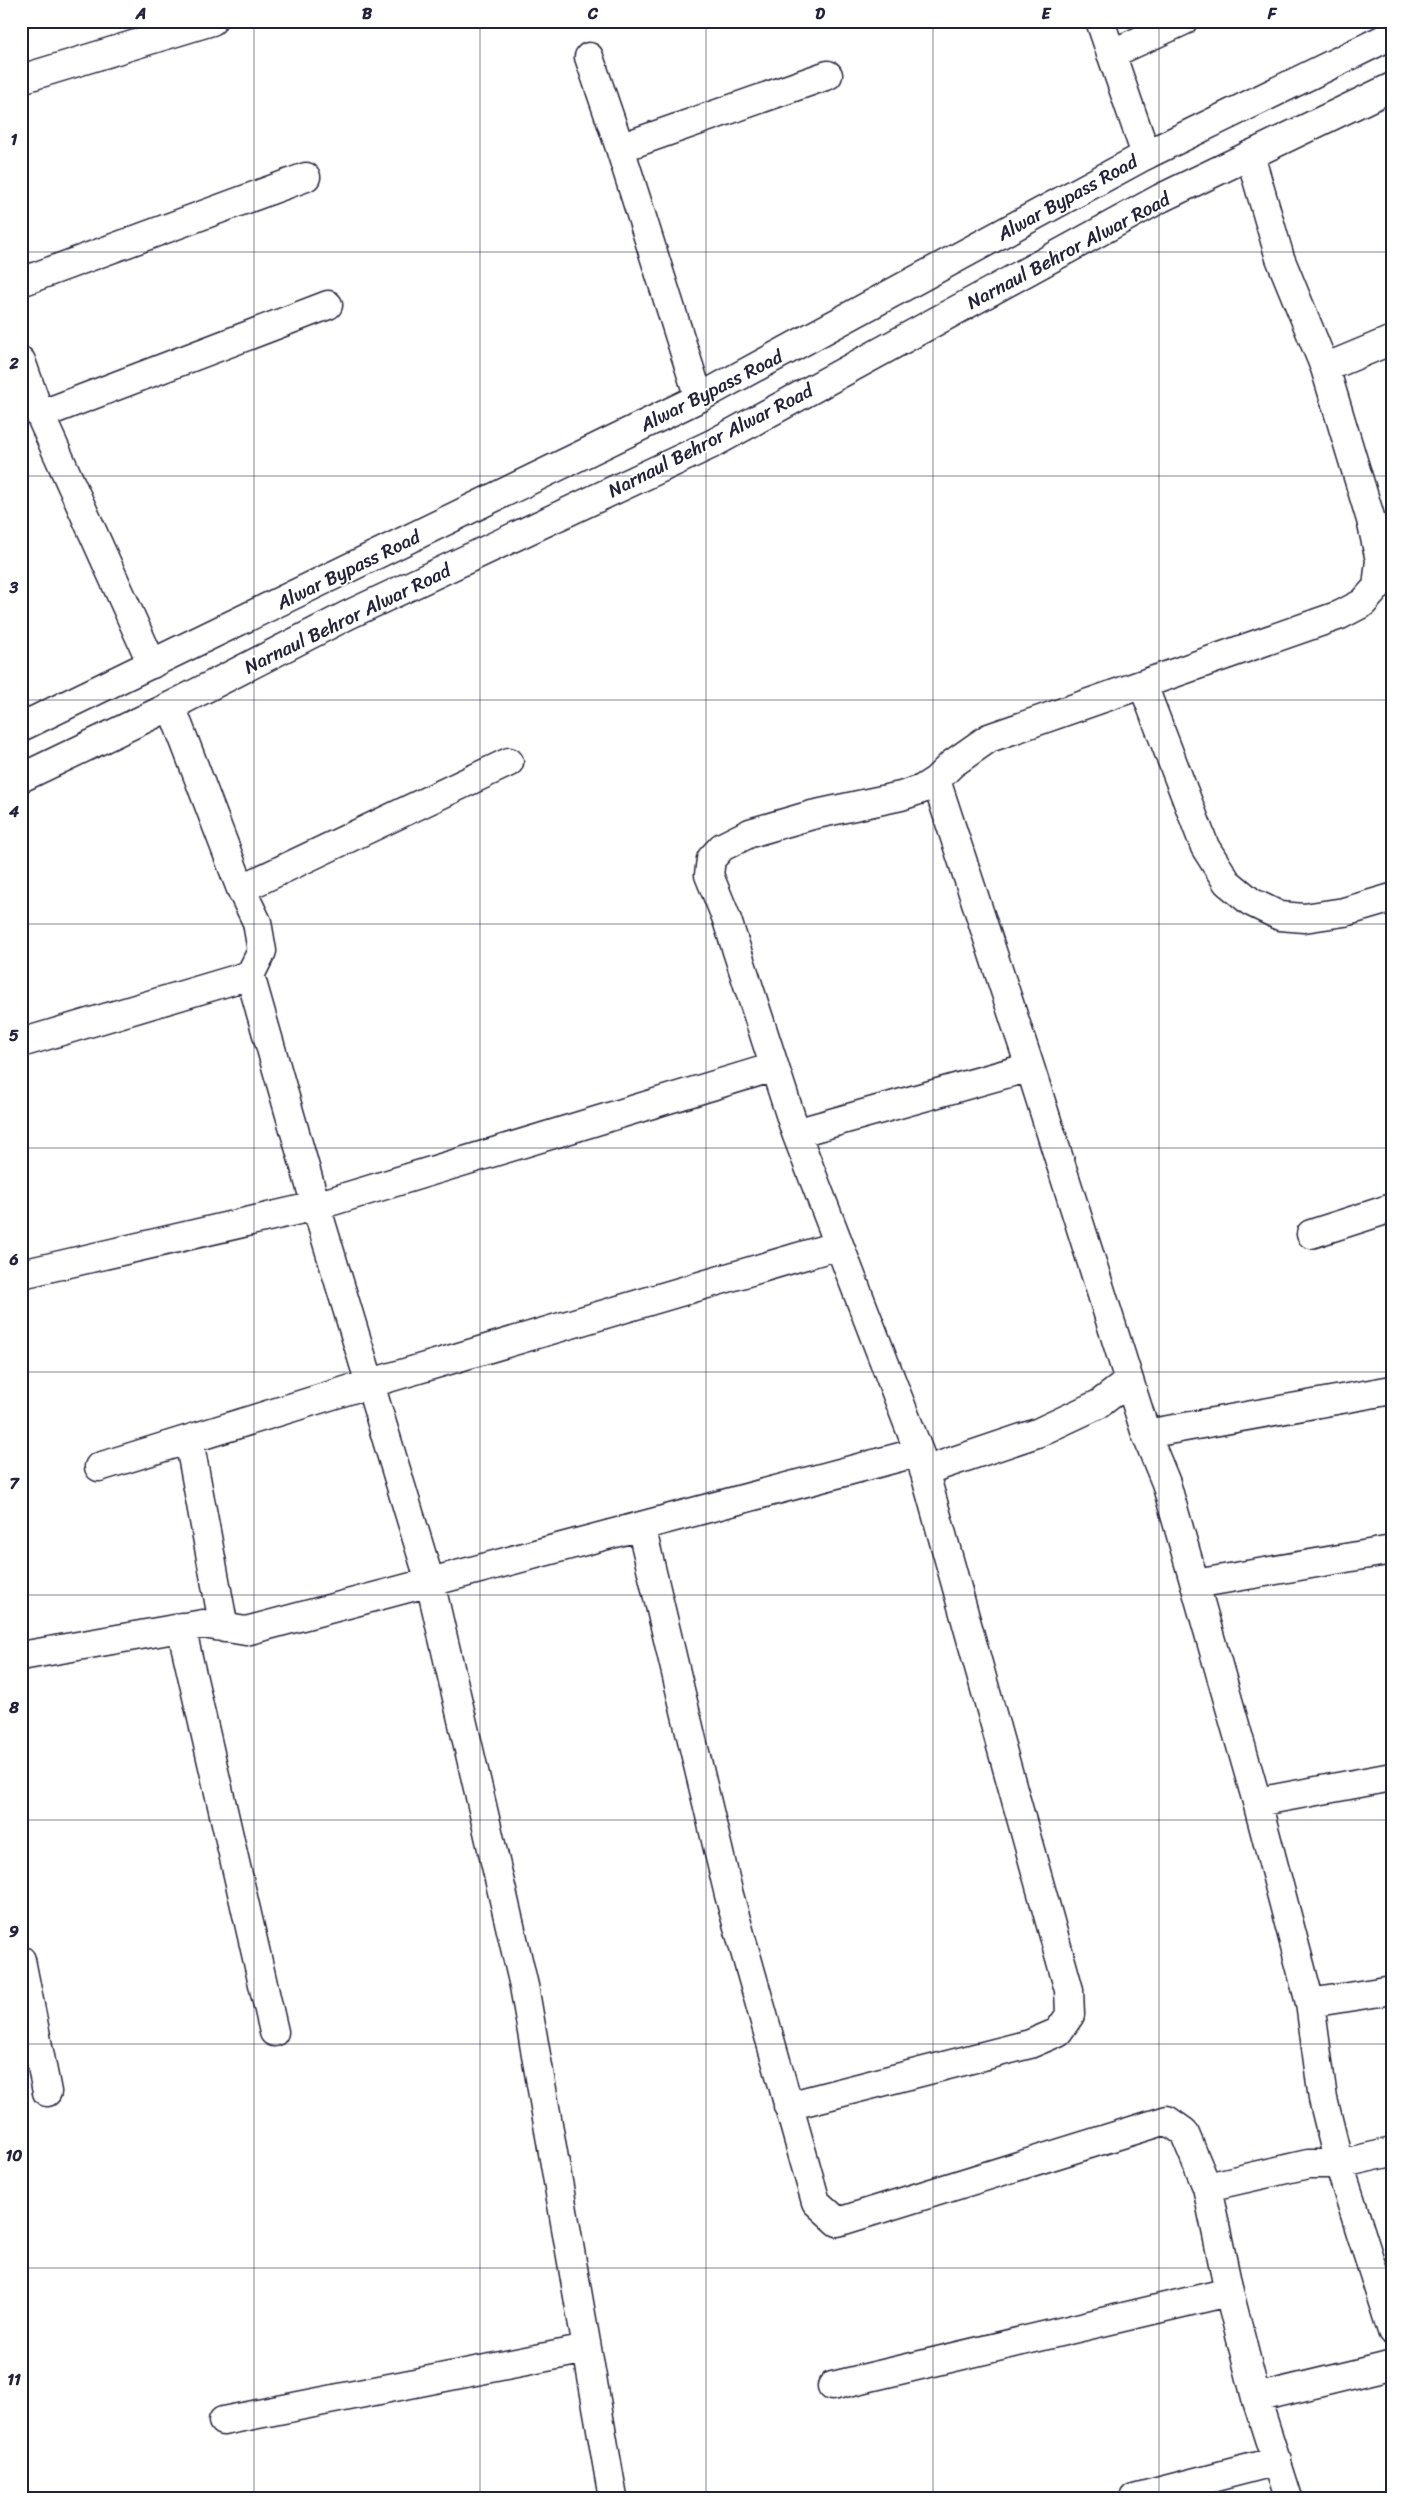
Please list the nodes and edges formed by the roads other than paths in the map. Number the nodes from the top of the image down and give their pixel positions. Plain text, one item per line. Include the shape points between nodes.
1 (212, 21) edge
2 (1100, 21) edge
3 (1183, 21) edge
4 (1392, 35) edge
5 (1111, 54) junction
6 (588, 57) dead end
7 (828, 75) dead end
8 (21, 79) edge
9 (1392, 87) edge
10 (620, 148) junction
11 (1146, 155) junction
12 (1250, 155) junction
13 (306, 177) dead end
14 (21, 282) edge
15 (328, 306) dead end
16 (1392, 340) edge
17 (21, 361) edge
18 (1325, 368) junction
19 (699, 398) junction
20 (40, 415) junction
21 (152, 664) junction
22 (1143, 685) junction
23 (171, 706) junction
24 (21, 727) edge
25 (509, 762) dead end
26 (21, 778) edge
27 (936, 780) junction
28 (241, 890) junction
29 (1392, 898) edge
30 (250, 975) junction
31 (21, 1043) edge
32 (774, 1067) junction
33 (1030, 1067) junction
34 (796, 1133) junction
35 (316, 1206) junction
36 (1392, 1208) edge
37 (1311, 1234) dead end
38 (839, 1245) junction
39 (26, 1273) dead end
40 (1129, 1381) junction
41 (371, 1383) junction
42 (1392, 1390) edge
43 (1146, 1434) junction
44 (188, 1440) junction
45 (922, 1461) junction
46 (99, 1467) dead end
47 (642, 1526) junction
48 (1392, 1550) edge
49 (430, 1582) junction
50 (1195, 1584) junction
51 (182, 1627) junction
52 (224, 1628) junction
53 (21, 1656) edge
54 (1392, 1777) edge
55 (1257, 1802) junction
56 (21, 1960) edge
57 (1392, 1990) edge
58 (1310, 2004) junction
59 (274, 2032) dead end
60 (47, 2092) dead end
61 (788, 2106) junction
62 (1392, 2152) edge
63 (1339, 2164) junction
64 (1207, 2187) junction
65 (1229, 2292) junction
66 (1392, 2331) edge
67 (587, 2348) junction
68 (1392, 2365) edge
69 (832, 2386) dead end
70 (1256, 2398) junction
71 (223, 2421) dead end
72 (1277, 2461) junction
73 (613, 2498) edge
74 (1134, 2498) edge
75 (1288, 2498) edge

1 - 8 street
2 - 5 street
3 - 5 street
4 - 11 street, Alwar Bypass Road
5 - 11 street
6 - 10 street
7 - 10 street
9 - 12 street, Narnaul Behror Alwar Road
10 - 19 street
11 - 19 street, Alwar Bypass Road
12 - 18 street via 1280,258
12 - 23 street, Narnaul Behror Alwar Road via 1161,198 712,444 348,615
13 - 14 street
15 - 20 street
16 - 18 street
17 - 20 street
18 - 22 street via 1371,520 1380,560 1377,587 1363,603 1340,615
19 - 21 street, Alwar Bypass Road
20 - 21 street
21 - 24 street, Alwar Bypass Road
22 - 27 street via 989,738 952,764
22 - 29 street via 1205,847 1227,882 1251,902 1280,916 1304,918 1344,912
23 - 26 street, Narnaul Behror Alwar Road
23 - 28 street
25 - 28 street
27 - 32 street via 901,796 750,833 722,847 711,859 709,875 726,916
27 - 33 street
28 - 30 street via 257,922 262,951
30 - 31 street
30 - 35 street
32 - 34 street
32 - 35 street
33 - 34 street
33 - 40 street
34 - 38 street
35 - 39 street
35 - 41 street
36 - 37 street
38 - 41 street
38 - 45 street
40 - 43 street
40 - 45 street via 1099,1404 1010,1443
41 - 44 street
41 - 49 street
42 - 43 street
43 - 50 street via 1166,1483
44 - 46 street
44 - 52 street
45 - 47 street
45 - 61 street via 1069,1990 1070,2015 1058,2032 1030,2044
47 - 49 street
47 - 61 street via 729,1895
48 - 50 street
49 - 52 street via 246,1631
49 - 67 street via 524,1986
50 - 55 street
51 - 52 street via 203,1624
51 - 53 street
51 - 59 street
54 - 55 street
55 - 58 street
56 - 60 street
57 - 58 street
58 - 63 street via 1323,2099
61 - 64 street via 816,2202 838,2222 1167,2120 1184,2132
62 - 63 street
63 - 64 street via 1308,2164
63 - 66 street
64 - 65 street
65 - 69 street
65 - 70 street
67 - 71 street
67 - 73 street
68 - 70 street
70 - 72 street
72 - 74 street
72 - 75 street

